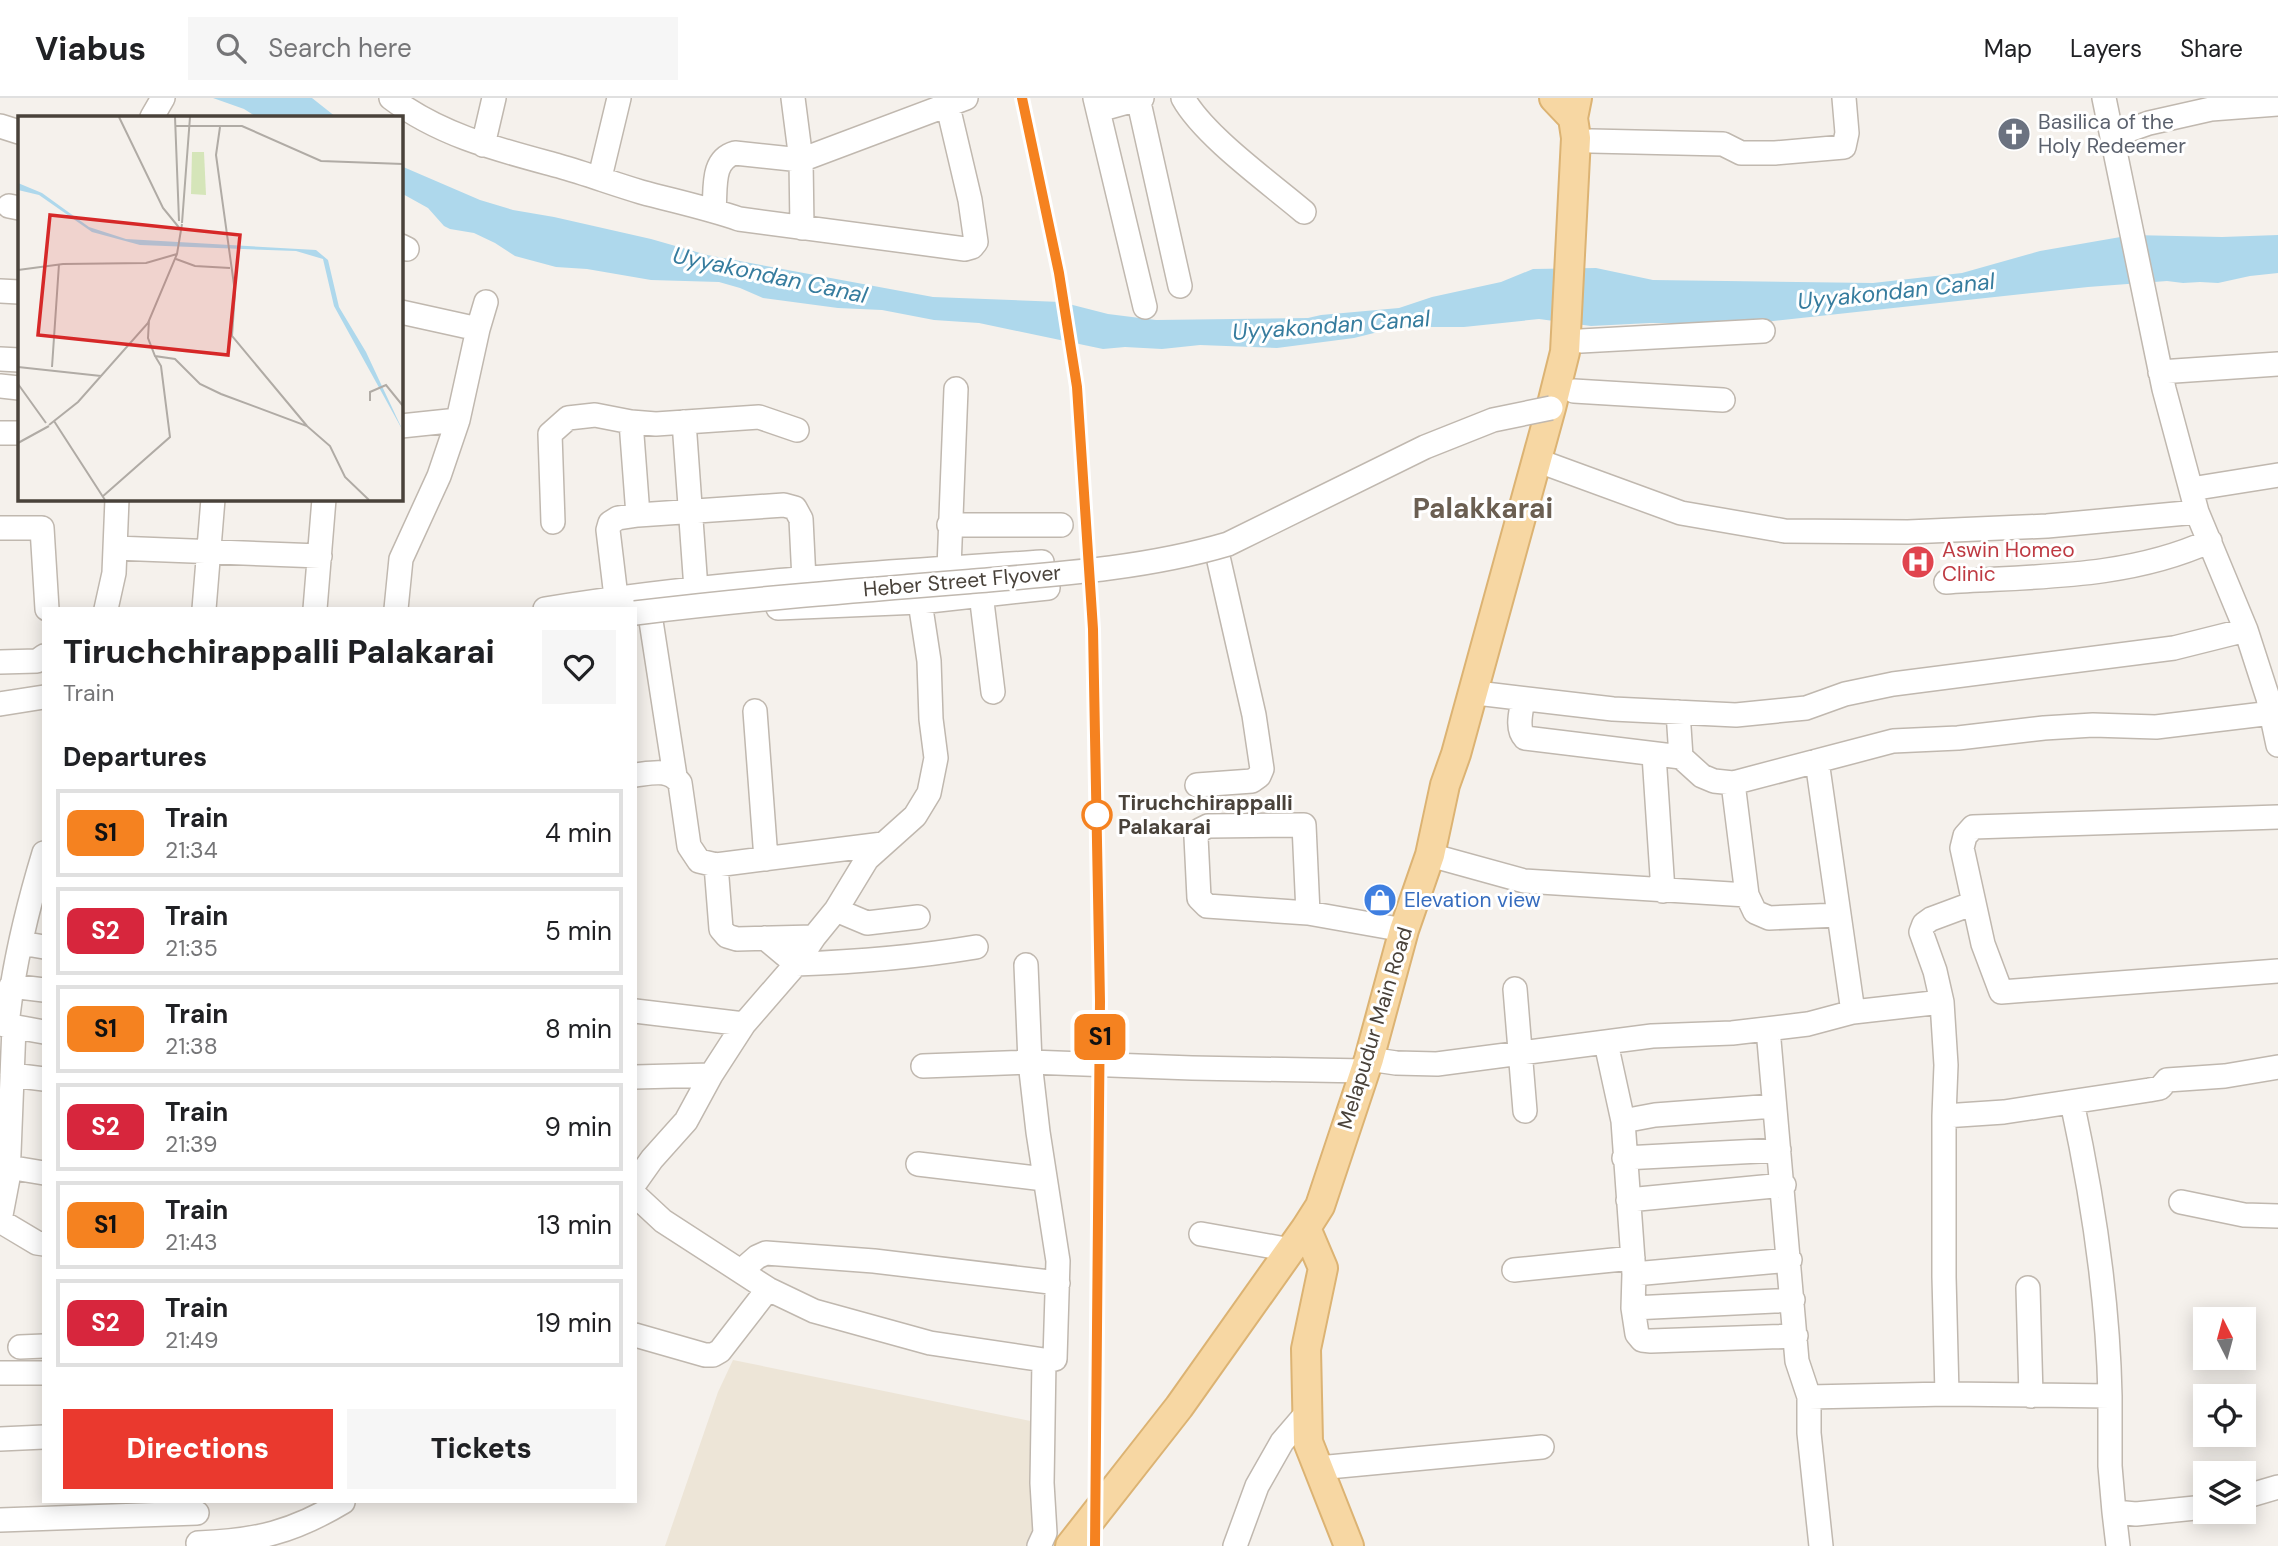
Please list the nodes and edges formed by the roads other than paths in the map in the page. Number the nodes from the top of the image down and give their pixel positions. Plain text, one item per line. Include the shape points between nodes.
1 (163, 98) edge
2 (391, 98) edge
3 (494, 98) edge
4 (619, 98) edge
5 (793, 98) edge
6 (1140, 98) edge
7 (1183, 98) edge
8 (1554, 98) edge
9 (1844, 98) edge
10 (2104, 98) edge
11 (953, 100) edge
12 (1097, 104) edge
13 (2278, 104) edge
14 (153, 116) edge
15 (1579, 124) edge
16 (0, 126) edge
17 (18, 132) edge
18 (2112, 136) junction
19 (483, 145) junction
20 (801, 160) junction
21 (600, 177) junction
22 (714, 210) junction
23 (1304, 212) dead end
24 (802, 228) junction
25 (1180, 286) dead end
26 (0, 291) edge
27 (18, 292) edge
28 (486, 302) dead end
29 (1145, 307) dead end
30 (402, 312) edge
31 (478, 329) junction
32 (1763, 331) dead end
33 (1581, 341) dead end
34 (0, 359) edge
35 (18, 360) edge
36 (2278, 364) edge
37 (2160, 372) junction
38 (0, 386) edge
39 (18, 388) edge
40 (956, 389) dead end
41 (1574, 391) dead end
42 (1723, 400) dead end
43 (1551, 408) junction
44 (458, 420) junction
45 (631, 422) junction
46 (684, 422) junction
47 (402, 426) edge
48 (797, 430) dead end
49 (0, 433) edge
50 (18, 433) edge
51 (1547, 464) dead end
52 (2278, 475) edge
53 (2191, 489) junction
54 (117, 500) edge
55 (213, 500) edge
56 (324, 500) edge
57 (691, 512) junction
58 (2197, 512) junction
59 (638, 515) junction
60 (553, 522) dead end
61 (950, 525) junction
62 (1061, 525) dead end
63 (0, 528) edge
64 (2210, 541) junction
65 (115, 548) junction
66 (210, 552) junction
67 (320, 555) junction
68 (1219, 561) dead end
69 (1042, 562) dead end
70 (950, 568) junction
71 (911, 571) junction
72 (804, 580) junction
73 (1946, 582) dead end
74 (696, 589) junction
75 (1048, 589) dead end
76 (981, 594) junction
77 (616, 597) junction
78 (920, 602) junction
79 (47, 607) edge
80 (107, 607) edge
81 (204, 607) edge
82 (315, 607) edge
83 (396, 607) edge
84 (557, 607) edge
85 (641, 619) edge
86 (2246, 630) junction
87 (42, 657) edge
88 (0, 662) edge
89 (993, 692) dead end
90 (1485, 694) dead end
91 (42, 697) edge
92 (1523, 700) junction
93 (2273, 703) edge
94 (0, 704) edge
95 (754, 711) dead end
96 (1678, 712) junction
97 (2278, 745) edge
98 (1654, 755) junction
99 (1681, 757) junction
100 (1816, 761) junction
101 (637, 775) edge
102 (675, 776) junction
103 (1733, 783) junction
104 (1197, 786) dead end
105 (2278, 817) edge
106 (883, 844) junction
107 (1430, 855) junction
108 (766, 859) junction
109 (42, 860) edge
110 (716, 865) junction
111 (1663, 891) junction
112 (1747, 895) junction
113 (1974, 903) junction
114 (836, 911) junction
115 (1308, 913) junction
116 (1839, 915) junction
117 (918, 918) dead end
118 (1404, 930) junction
119 (814, 937) junction
120 (765, 938) junction
121 (32, 945) edge
122 (976, 947) dead end
123 (796, 964) junction
124 (1026, 965) dead end
125 (2278, 971) edge
126 (11, 986) junction
127 (1515, 989) dead end
128 (42, 990) edge
129 (1942, 1002) junction
130 (637, 1011) edge
131 (1853, 1012) junction
132 (744, 1024) junction
133 (7, 1025) edge
134 (1768, 1029) junction
135 (42, 1032) edge
136 (1606, 1043) junction
137 (1522, 1053) junction
138 (1030, 1062) junction
139 (1367, 1065) junction
140 (923, 1066) dead end
141 (2278, 1067) edge
142 (12, 1075) junction
143 (712, 1075) junction
144 (637, 1077) edge
145 (42, 1079) edge
146 (2072, 1102) junction
147 (1774, 1106) junction
148 (1525, 1111) dead end
149 (5, 1116) edge
150 (1944, 1116) junction
151 (1623, 1121) junction
152 (1779, 1150) junction
153 (1624, 1158) junction
154 (918, 1164) dead end
155 (8, 1167) junction
156 (42, 1173) edge
157 (637, 1176) edge
158 (637, 1179) edge
159 (1044, 1179) junction
160 (1784, 1185) junction
161 (1628, 1199) junction
162 (2181, 1202) dead end
163 (2278, 1216) edge
164 (0, 1221) edge
165 (1201, 1234) dead end
166 (1299, 1239) junction
167 (42, 1244) edge
168 (1790, 1260) junction
169 (1634, 1266) junction
170 (1514, 1270) dead end
171 (741, 1271) junction
172 (1058, 1283) junction
173 (2028, 1288) dead end
174 (768, 1289) junction
175 (1793, 1300) junction
176 (1633, 1308) junction
177 (637, 1336) edge
178 (1796, 1336) junction
179 (42, 1346) edge
180 (20, 1347) dead end
181 (1044, 1360) junction
182 (0, 1373) edge
183 (42, 1373) edge
184 (1947, 1394) junction
185 (2031, 1396) junction
186 (2110, 1396) junction
187 (1809, 1397) junction
188 (1306, 1414) junction
189 (42, 1437) edge
190 (0, 1439) edge
191 (1542, 1447) dead end
192 (1318, 1468) junction
193 (2278, 1487) edge
194 (2256, 1493) edge
195 (341, 1503) edge
196 (197, 1507) edge
197 (136, 1508) edge
198 (2193, 1508) edge
199 (2114, 1512) junction
200 (0, 1520) edge
201 (198, 1544) edge
202 (1039, 1546) edge
203 (1070, 1546) edge
204 (1091, 1546) edge
205 (1235, 1546) edge
206 (1349, 1546) edge
207 (1821, 1546) edge
208 (2118, 1546) edge

1 - 14 street
2 - 19 street via 459,137
3 - 19 street
4 - 21 street
5 - 20 street
6 - 12 street
6 - 25 street
7 - 23 street via 1217,138
8 - 15 main road
9 - 15 street via 1844,148 1741,153 1723,144
10 - 18 street
11 - 20 street
11 - 24 street via 970,200 972,247
12 - 29 street
13 - 18 street via 2211,109
15 - 43 main road, Melapudur Main Road via 1564,352
16 - 17 street
18 - 37 street
19 - 21 street
20 - 22 street via 736,153 725,156 718,164
20 - 24 street
21 - 22 street
22 - 24 street via 739,219
26 - 27 street
28 - 31 street
30 - 31 street
31 - 44 street
32 - 33 street
34 - 35 street
36 - 37 street
37 - 53 street
38 - 39 street
40 - 61 street
41 - 42 street
43 - 85 street, Heber Street Flyover, bridge via 1473,427 1250,535 1195,554 1018,577 721,602
43 - 107 main road, Melapudur Main Road
44 - 47 street
44 - 83 street via 439,476 401,559
45 - 46 street
45 - 59 street
45 - 60 street via 595,415 568,418 550,434
46 - 48 street via 759,417
46 - 57 street
49 - 50 street
51 - 58 street via 1681,513 1785,531 2034,527
52 - 53 street
53 - 58 street
54 - 65 street
55 - 66 street
56 - 67 street
57 - 59 street
57 - 72 street via 795,508 801,519
57 - 74 street
58 - 64 street
59 - 77 street via 618,518 608,530
61 - 62 street
61 - 70 street
63 - 79 street via 43,528
64 - 73 street via 2183,554 2134,566 2067,576
64 - 86 street
65 - 66 street
65 - 80 street
66 - 67 street
66 - 81 street
67 - 82 street
68 - 104 street via 1262,769 1252,780
69 - 70 street
70 - 71 street
71 - 72 street
71 - 78 street
72 - 74 street
74 - 77 street
75 - 76 street
76 - 78 street
76 - 89 street
77 - 84 street
78 - 85 street
78 - 106 street via 936,758 922,805
85 - 102 street
86 - 93 street
86 - 96 street via 2174,648 1893,684 1806,708 1736,715
87 - 88 street
90 - 92 street
91 - 94 street
92 - 96 street
92 - 98 street via 1520,733 1525,738
93 - 97 street
93 - 100 street via 2156,727 2093,725 1893,741
95 - 108 street
96 - 99 street
98 - 99 street
98 - 111 street
99 - 103 street via 1702,776
100 - 103 street
100 - 116 street
101 - 102 street via 664,772
102 - 110 street via 680,783 689,846 699,861
103 - 112 street
105 - 113 street via 1973,827 1962,848
106 - 108 street
106 - 114 street via 867,859
107 - 111 street via 1524,881
107 - 118 main road, Melapudur Main Road
108 - 110 street
109 - 121 street via 34,886
110 - 120 street via 721,929 737,939
111 - 112 street
112 - 116 street via 1755,912 1769,918
113 - 125 street via 2001,992
113 - 129 street via 1931,919 1921,932
114 - 117 street via 867,923
114 - 119 street
115 - 115 street via 1202,903 1196,838 1200,830 1208,826 1304,825
115 - 118 street
116 - 131 street
118 - 139 main road, Melapudur Main Road
119 - 120 street
119 - 123 street
120 - 123 street
121 - 126 street
122 - 123 street
123 - 132 street
124 - 138 street
126 - 128 street
126 - 133 street
127 - 137 street
129 - 131 street
129 - 150 street
130 - 132 street
131 - 134 street
132 - 143 street
133 - 135 street
133 - 142 street
134 - 136 street
134 - 147 street
136 - 137 street
136 - 151 street
137 - 139 street via 1437,1064
137 - 148 street
138 - 139 street via 1192,1068
138 - 140 street
138 - 159 street
139 - 166 main road, Melapudur Main Road via 1320,1206
141 - 146 street via 2167,1080 2160,1088
142 - 145 street
142 - 149 street
143 - 144 street
143 - 157 street via 687,1121
146 - 150 street
146 - 186 street via 2094,1219
147 - 151 street
147 - 152 street
149 - 155 street
150 - 184 street
151 - 153 street
152 - 153 street
152 - 160 street
153 - 161 street
154 - 159 street
155 - 156 street
155 - 164 street
158 - 171 street via 663,1221
159 - 172 street
160 - 161 street
160 - 168 street
161 - 169 street
162 - 163 street via 2244,1215
164 - 167 street
165 - 166 street
166 - 188 main road via 1323,1268 1306,1349
166 - 203 main road, Melapudur Main Road via 1179,1408
166 - 204 main road, Melapudur Main Road via 1292,1264 1269,1307
168 - 169 street
168 - 175 street
169 - 170 street
169 - 176 street
171 - 172 street via 766,1253
171 - 174 street
172 - 181 street via 1055,1359
173 - 185 street
174 - 177 street via 713,1355
174 - 181 street via 814,1311 930,1343
175 - 176 street
175 - 178 street
176 - 178 street via 1636,1334 1642,1340
178 - 187 street via 1797,1361
179 - 180 street
181 - 202 street via 1045,1533
182 - 183 street
184 - 185 street
184 - 187 street
185 - 186 street
186 - 199 street
187 - 207 street
188 - 192 main road via 1308,1442
188 - 205 street via 1282,1442 1257,1486
189 - 190 street
191 - 192 street
192 - 206 main road
193 - 194 street
195 - 201 street via 275,1534
196 - 197 street
196 - 201 street
197 - 200 street
198 - 199 street
199 - 208 street

